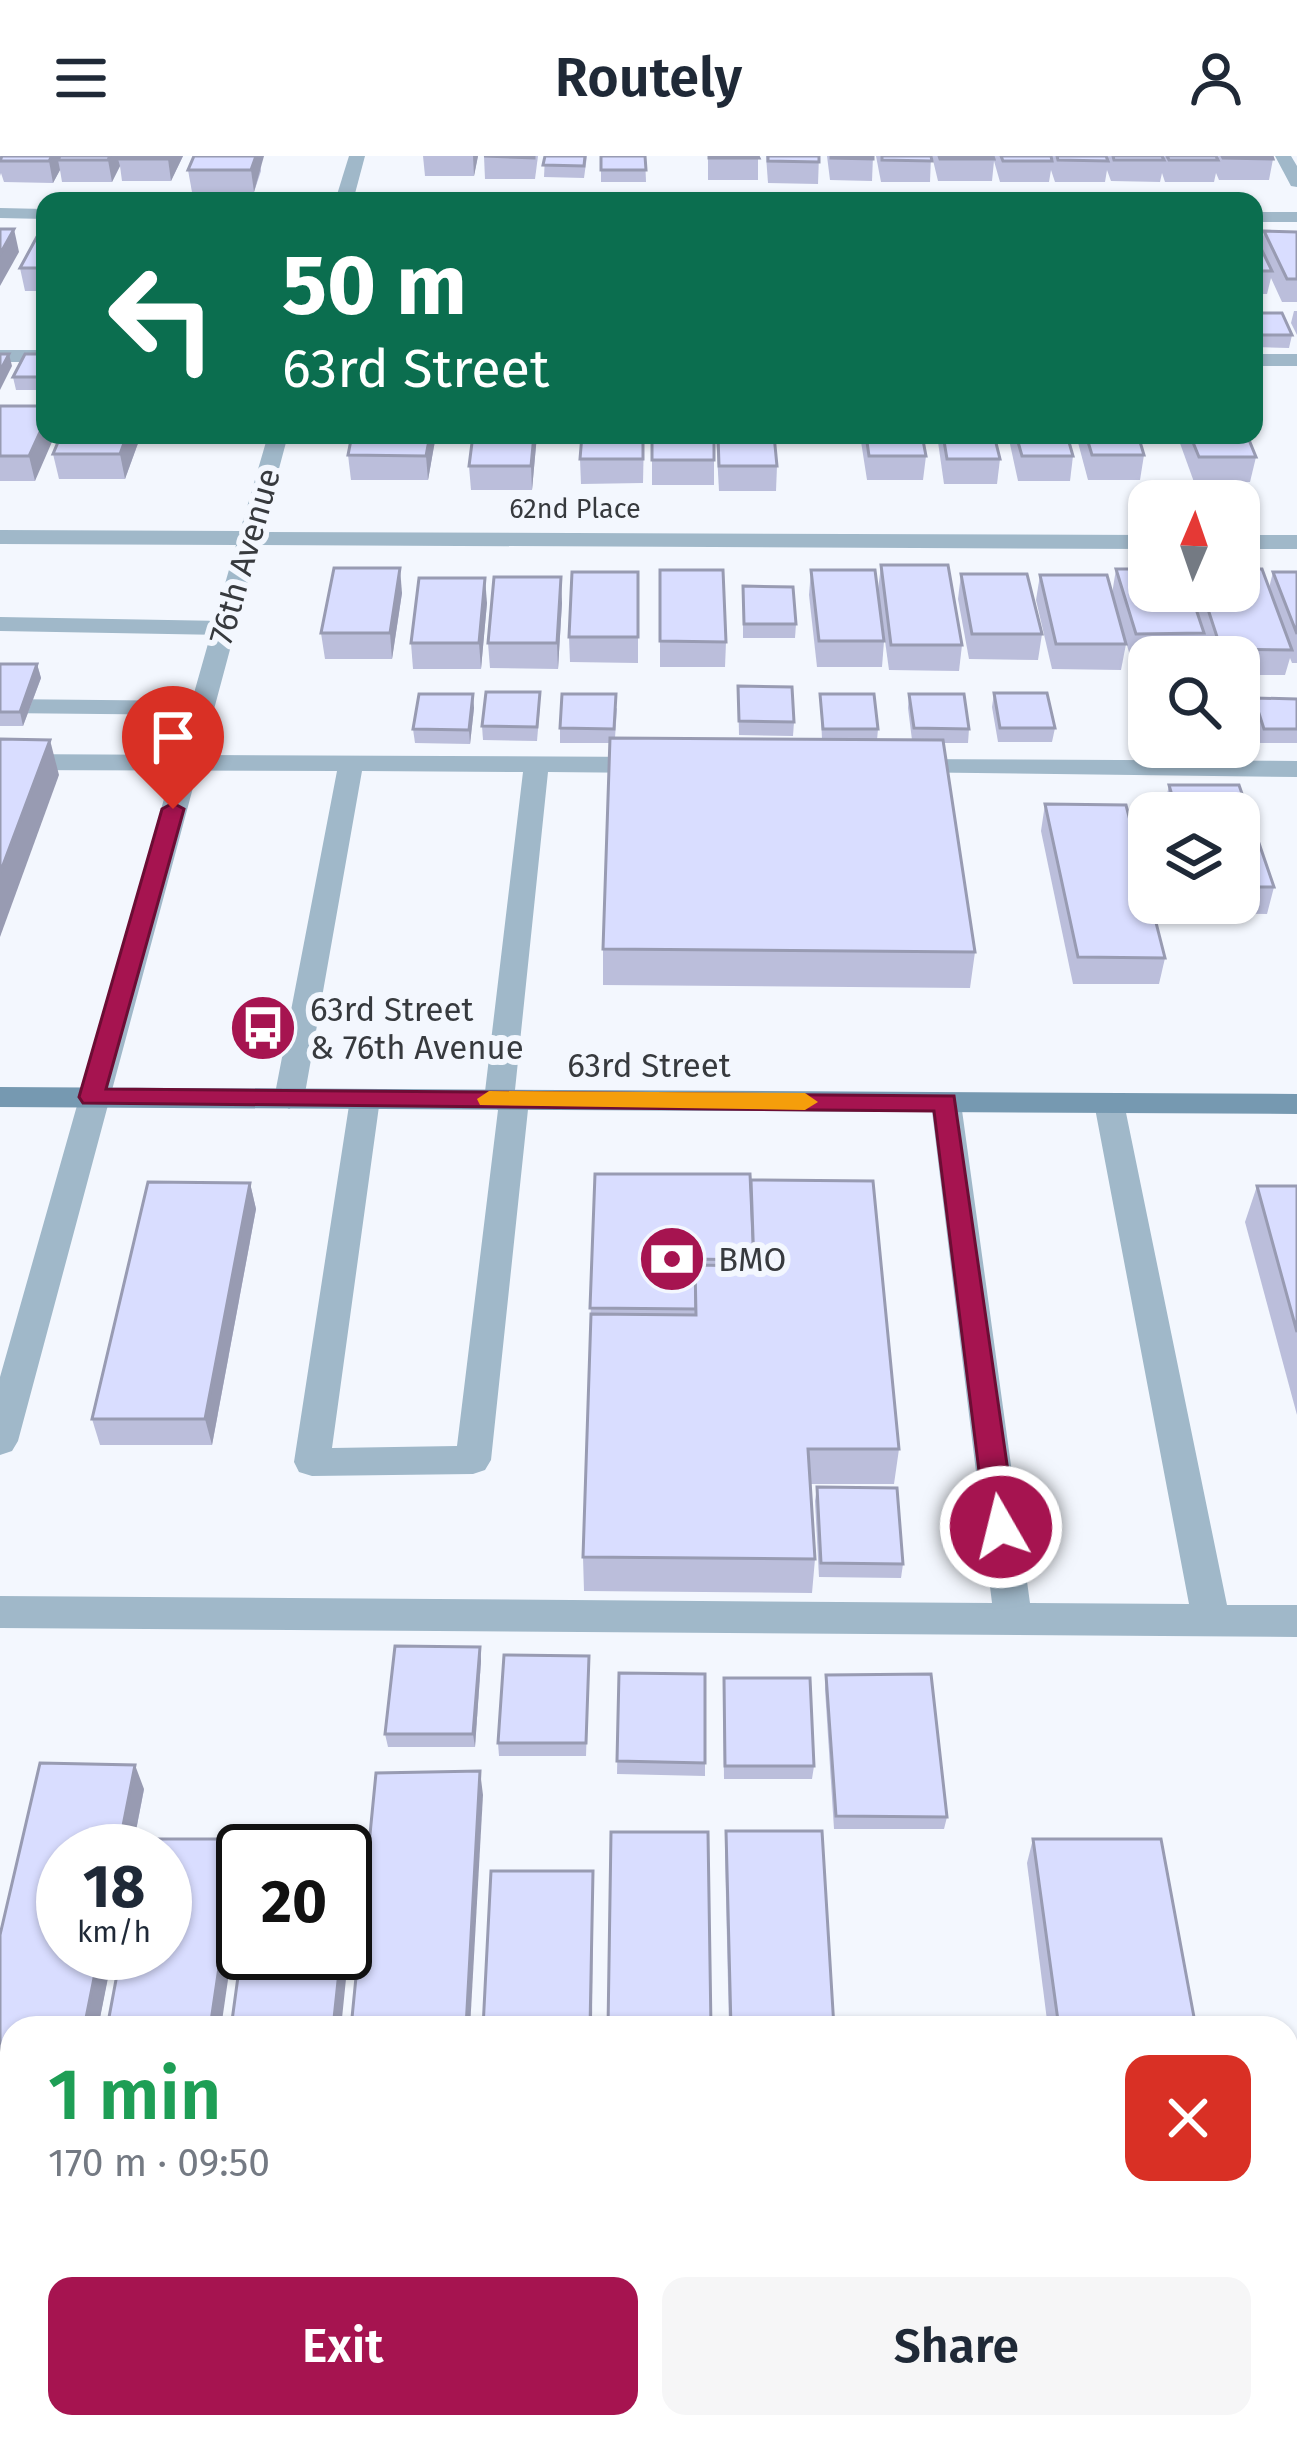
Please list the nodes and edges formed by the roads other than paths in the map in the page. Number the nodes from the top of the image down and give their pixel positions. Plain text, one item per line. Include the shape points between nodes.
1 (357, 156) edge
2 (1283, 156) edge
3 (1297, 182) edge
4 (347, 192) edge
5 (0, 213) edge
6 (36, 214) edge
7 (1263, 217) edge
8 (1297, 217) edge
9 (0, 356) edge
10 (36, 356) edge
11 (1263, 360) edge
12 (1297, 360) edge
13 (275, 444) edge
14 (0, 537) edge
15 (249, 538) junction
16 (1128, 542) edge
17 (1260, 542) edge
18 (1297, 542) edge
19 (0, 623) edge
20 (224, 628) junction
21 (0, 706) edge
22 (201, 708) junction
23 (0, 762) edge
24 (186, 763) junction
25 (351, 764) junction
26 (536, 765) junction
27 (679, 766) edge
28 (869, 766) edge
29 (1297, 769) edge
30 (0, 1097) edge
31 (92, 1097) junction
32 (289, 1099) junction
33 (365, 1099) junction
34 (506, 1100) junction
35 (946, 1102) junction
36 (1109, 1103) junction
37 (1297, 1104) edge
38 (0, 1441) edge
39 (0, 1612) edge
40 (1013, 1618) junction
41 (1211, 1620) junction
42 (1297, 1621) edge

1 - 4 street
2 - 3 street
5 - 6 street
7 - 8 street
9 - 10 street
11 - 12 street
13 - 15 street, 76th Avenue
14 - 15 street, 62nd Place
15 - 16 street, 62nd Place
15 - 20 street, 76th Avenue
17 - 18 street
19 - 20 street
20 - 22 street, 76th Avenue
21 - 22 street
22 - 24 street, 76th Avenue
23 - 24 street
24 - 25 street
24 - 31 street, 76th Avenue
25 - 26 street
25 - 32 street
26 - 27 street
26 - 34 street
28 - 29 street
30 - 31 main road, 63rd Street
31 - 32 main road, 63rd Street
31 - 38 street, 76th Avenue
32 - 33 main road, 63rd Street
33 - 34 main road, 63rd Street
33 - 34 street via 312,1462 473,1460
34 - 35 main road, 63rd Street
35 - 36 main road, 63rd Street
35 - 40 street
36 - 37 main road, 63rd Street
36 - 41 street
39 - 40 street
40 - 41 street
41 - 42 street

